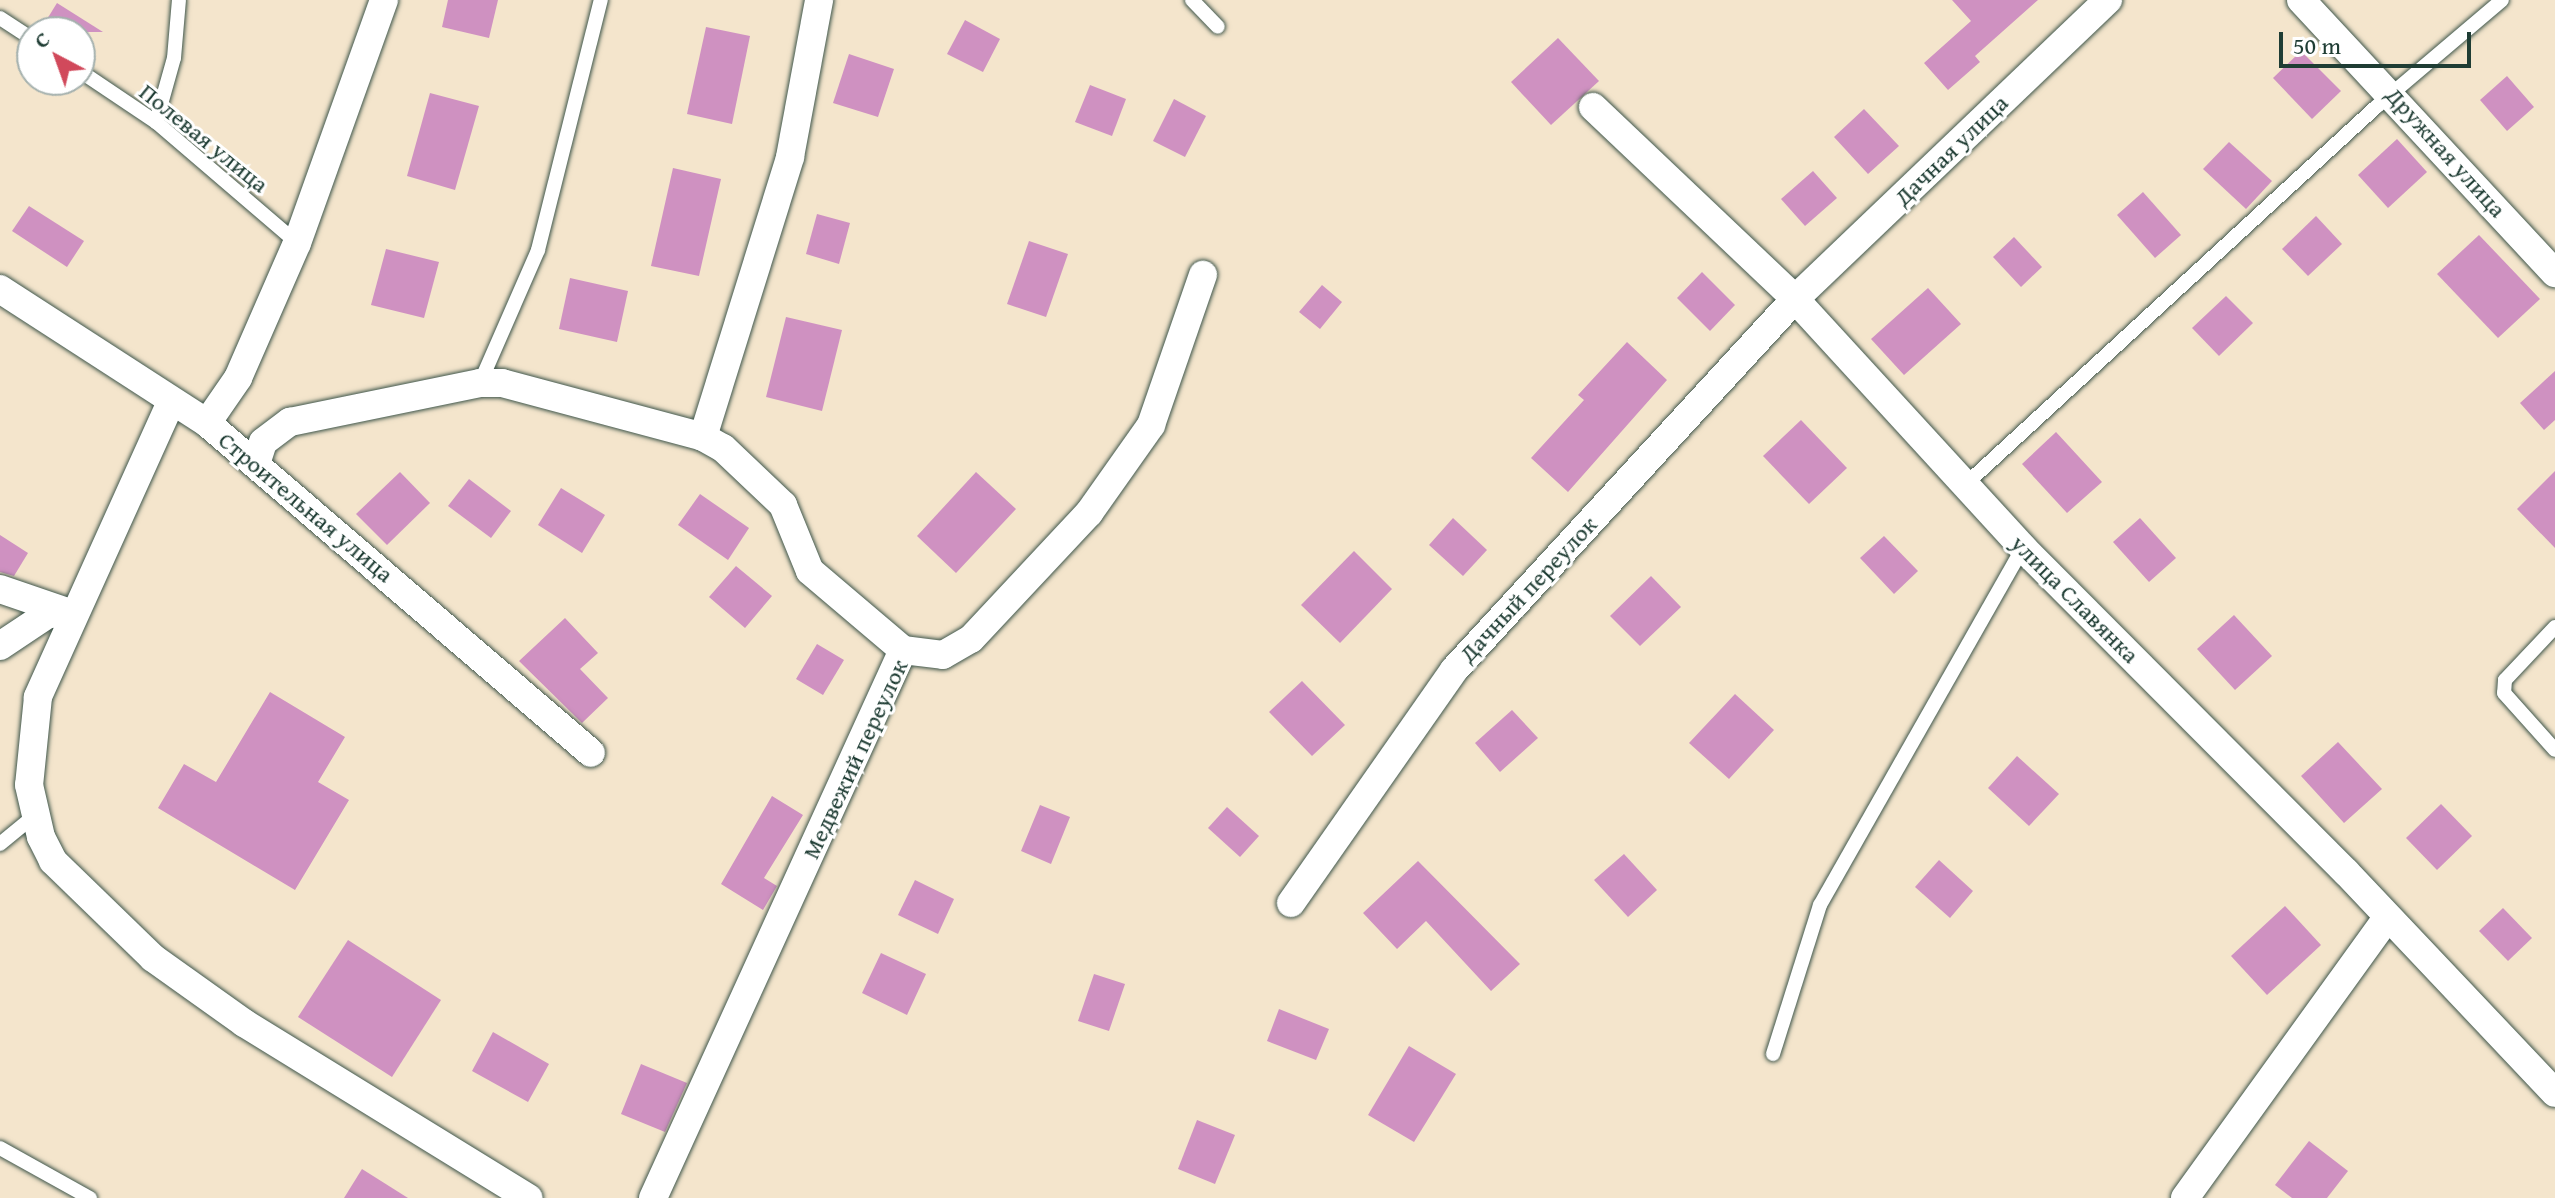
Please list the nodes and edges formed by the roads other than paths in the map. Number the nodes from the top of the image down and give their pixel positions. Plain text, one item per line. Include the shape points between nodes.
1 (179, 0) edge
2 (384, 0) edge
3 (601, 0) edge
4 (819, 0) edge
5 (1192, 0) edge
6 (2108, 0) edge
7 (2301, 0) edge
8 (2502, 0) edge
9 (1218, 27) dead end
10 (96, 82) edge
11 (2395, 95) junction
12 (1593, 107) dead end
13 (156, 122) junction
14 (297, 243) junction
15 (2555, 273) edge
16 (1203, 275) dead end
17 (0, 289) edge
18 (1795, 299) junction
19 (480, 383) junction
20 (171, 402) junction
21 (207, 423) junction
22 (703, 437) junction
23 (256, 464) junction
24 (1966, 484) junction
25 (2023, 548) junction
26 (0, 589) edge
27 (71, 613) junction
28 (2555, 627) edge
29 (0, 646) edge
30 (903, 650) junction
31 (2555, 750) edge
32 (591, 753) dead end
33 (34, 816) junction
34 (0, 844) edge
35 (1291, 903) dead end
36 (2386, 919) junction
37 (1773, 1054) dead end
38 (2555, 1093) edge
39 (0, 1148) edge
40 (90, 1198) edge
41 (529, 1198) edge
42 (653, 1198) edge
43 (2185, 1198) edge

1 - 13 lane via 174,58
2 - 14 street
3 - 19 lane via 538,250
4 - 22 street via 790,157
5 - 9 lane
6 - 18 street, Дачная улица
7 - 11 street, Дружная улица
8 - 11 lane
10 - 13 lane, Полевая улица
11 - 15 street, Дружная улица
11 - 24 lane
12 - 18 street, улица Славянка
13 - 14 lane, Полевая улица
14 - 21 street via 238,378
16 - 30 street, Медвежий переулок via 1151,425 1089,513 971,639 943,655
17 - 20 street, Строительная улица
18 - 24 street, улица Славянка
18 - 35 street, Дачный переулок via 1454,670
19 - 22 street via 502,383
19 - 23 street via 290,422 263,442
20 - 21 street, Строительная улица
20 - 27 street
21 - 23 street, Строительная улица
22 - 30 street via 723,448 783,505 810,571
23 - 32 street, Строительная улица
24 - 25 street, улица Славянка
25 - 36 street, улица Славянка via 2346,872
25 - 37 lane via 1820,905
26 - 27 street
27 - 29 street via 48,614
27 - 33 street via 38,697 29,746
28 - 31 lane via 2505,680 2504,693
30 - 42 street, Медвежий переулок
33 - 34 lane
33 - 41 street via 53,861 153,958 244,1023
36 - 38 street, улица Славянка
36 - 43 street
39 - 40 lane

